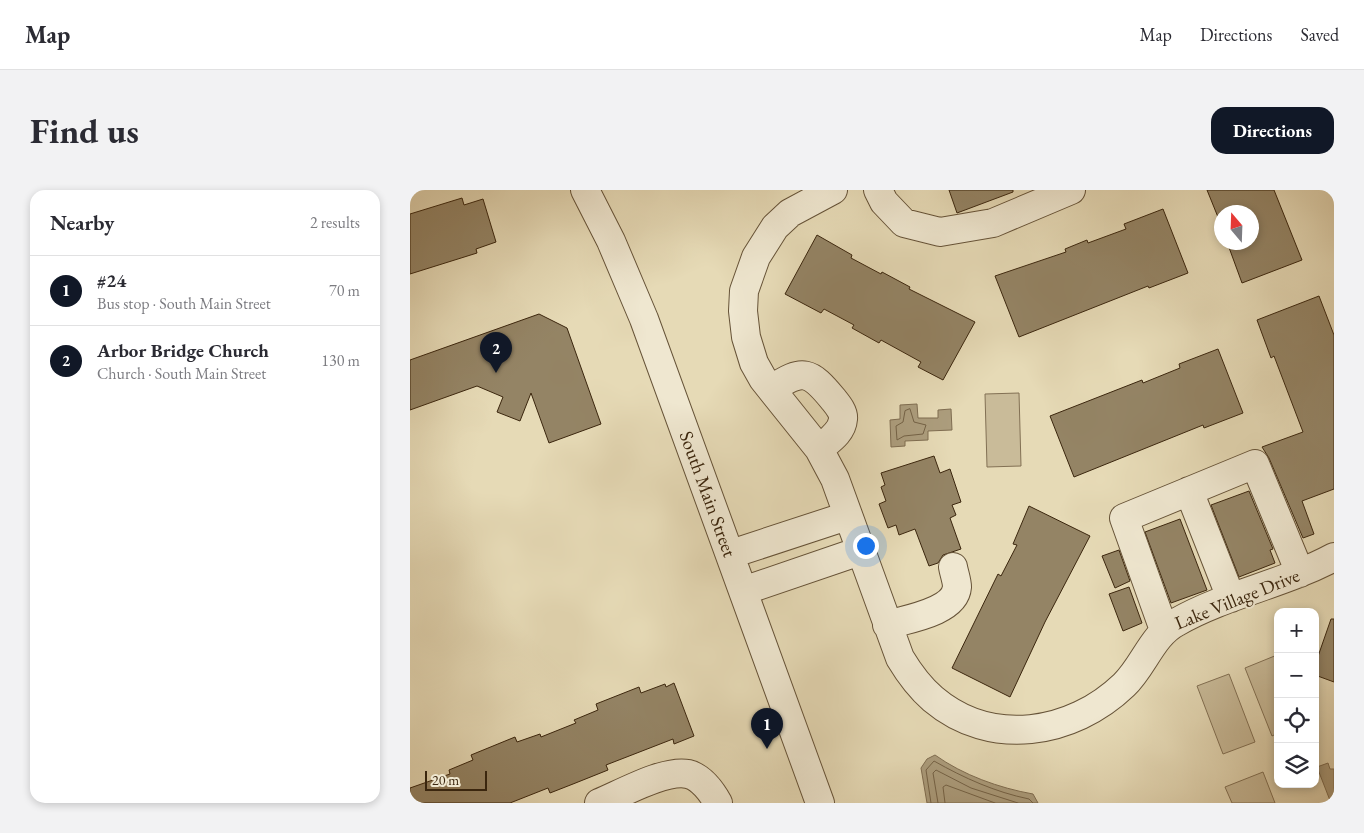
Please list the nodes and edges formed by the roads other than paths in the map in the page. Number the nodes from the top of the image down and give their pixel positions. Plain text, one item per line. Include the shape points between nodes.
1 (586, 190) edge
2 (833, 190) edge
3 (878, 190) edge
4 (1071, 190) edge
5 (772, 389) junction
6 (819, 449) junction
7 (1189, 491) junction
8 (848, 516) junction
9 (860, 551) junction
10 (730, 554) junction
11 (1334, 557) edge
12 (953, 567) dead end
13 (1300, 574) junction
14 (743, 591) junction
15 (1230, 598) junction
16 (888, 625) junction
17 (1164, 630) junction
18 (599, 803) edge
19 (718, 803) edge
20 (820, 803) edge

1 - 10 street, South Main Street via 644,319
2 - 5 street, Lake Village Drive via 808,201 780,222 756,257 744,291 746,337 754,363
3 - 4 street via 884,202 904,223 940,232 993,223
5 - 6 street, Lake Village Drive
5 - 6 street via 791,376 805,375 817,379 839,406 843,419 838,432
6 - 8 street, Lake Village Drive via 835,479
7 - 13 street via 1255,464
7 - 15 street
7 - 17 street via 1124,518
8 - 9 street, Lake Village Drive
8 - 10 street
9 - 14 street
9 - 16 street, Lake Village Drive
10 - 14 street, South Main Street
11 - 13 street, Lake Village Drive
12 - 16 street via 957,587 952,600 939,609
13 - 15 street, Lake Village Drive
14 - 20 street, South Main Street
15 - 17 street, Lake Village Drive
16 - 17 street, Lake Village Drive via 900,658 914,680 933,699 954,714 978,724 1003,730 1030,731 1057,726 1106,702 1127,683
18 - 19 street via 669,775 689,774 707,786

